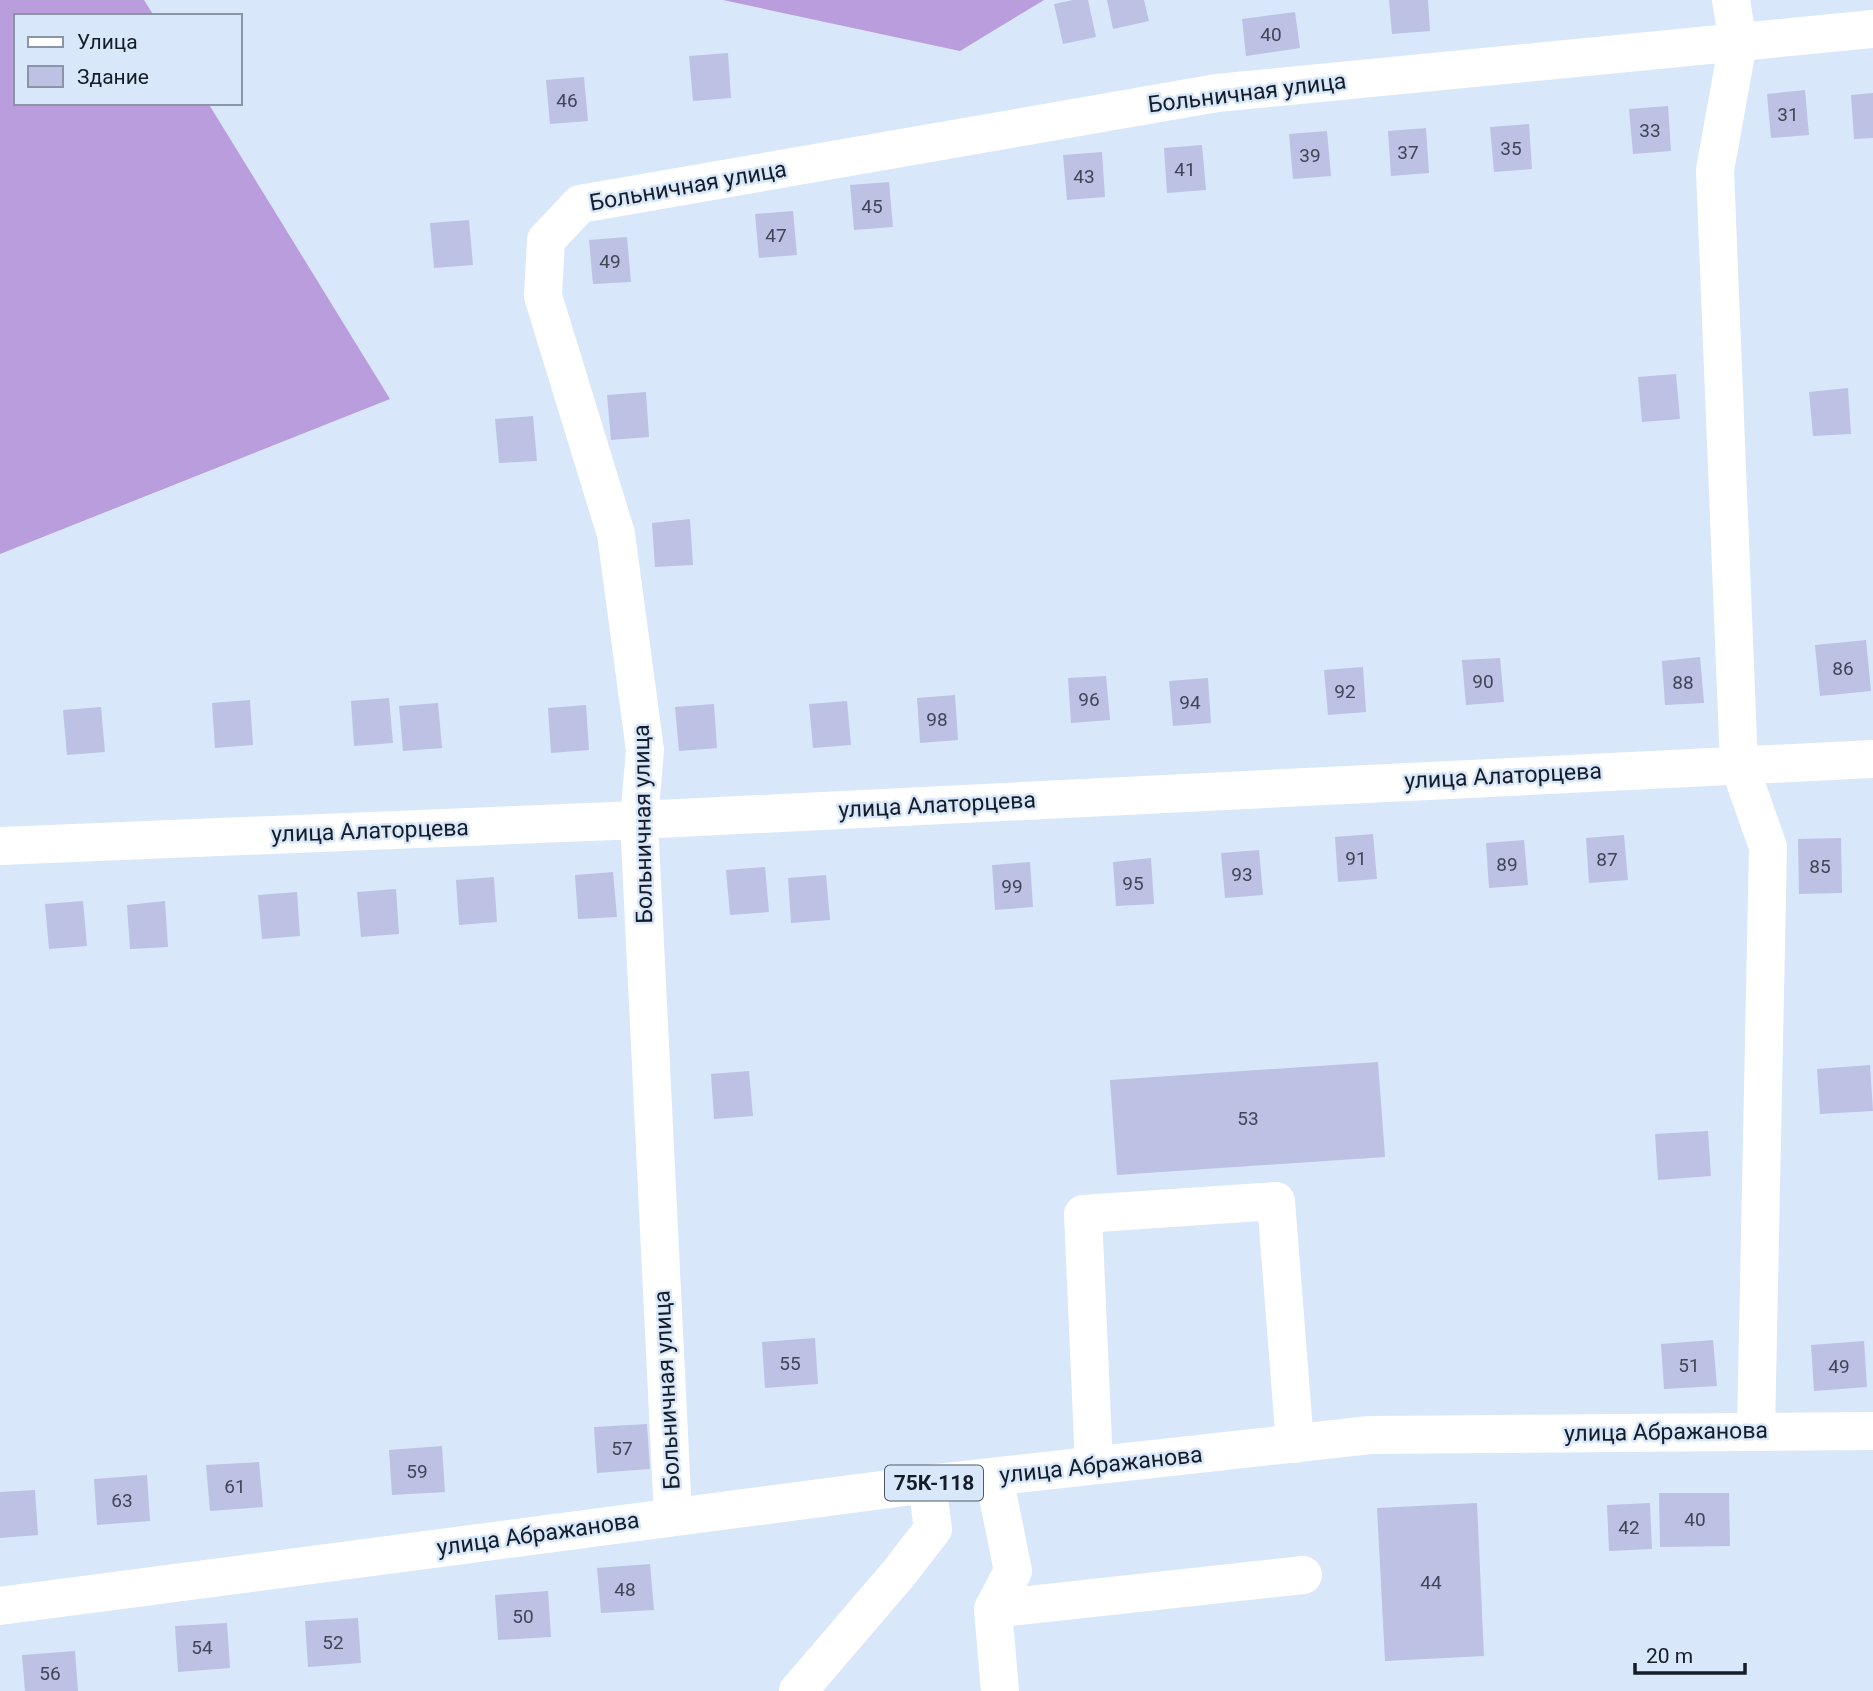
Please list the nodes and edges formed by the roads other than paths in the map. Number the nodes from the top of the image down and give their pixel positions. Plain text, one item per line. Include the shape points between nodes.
1 (1731, 0) edge
2 (1873, 29) edge
3 (1738, 43) junction
4 (1873, 759) edge
5 (1739, 765) junction
6 (639, 820) junction
7 (0, 846) edge
8 (1756, 1431) junction
9 (1873, 1431) edge
10 (1295, 1444) junction
11 (1094, 1465) junction
12 (993, 1477) junction
13 (926, 1484) junction
14 (673, 1516) junction
15 (1303, 1575) dead end
16 (0, 1606) edge
17 (993, 1609) junction
18 (798, 1691) edge
19 (1000, 1691) edge

1 - 3 street
2 - 3 street, Больничная улица
3 - 5 street via 1715,170
3 - 6 street, Больничная улица via 1217,93 580,204 546,240 543,296 616,534 645,750
4 - 5 street, улица Алаторцева
5 - 6 street, улица Алаторцева
5 - 8 street via 1768,847
6 - 7 street, улица Алаторцева
6 - 14 street, Больничная улица
8 - 9 street, улица Абражанова / 75К-118
8 - 10 street, улица Абражанова / 75К-118 via 1370,1436
10 - 11 street, улица Абражанова / 75К-118
10 - 11 street via 1276,1201 1083,1214
11 - 12 street, улица Абражанова / 75К-118
12 - 13 street, улица Абражанова / 75К-118
12 - 17 street via 1013,1571
13 - 14 street, улица Абражанова / 75К-118
13 - 18 street via 933,1529
14 - 16 street, улица Абражанова / 75К-118
15 - 17 street
17 - 19 street

